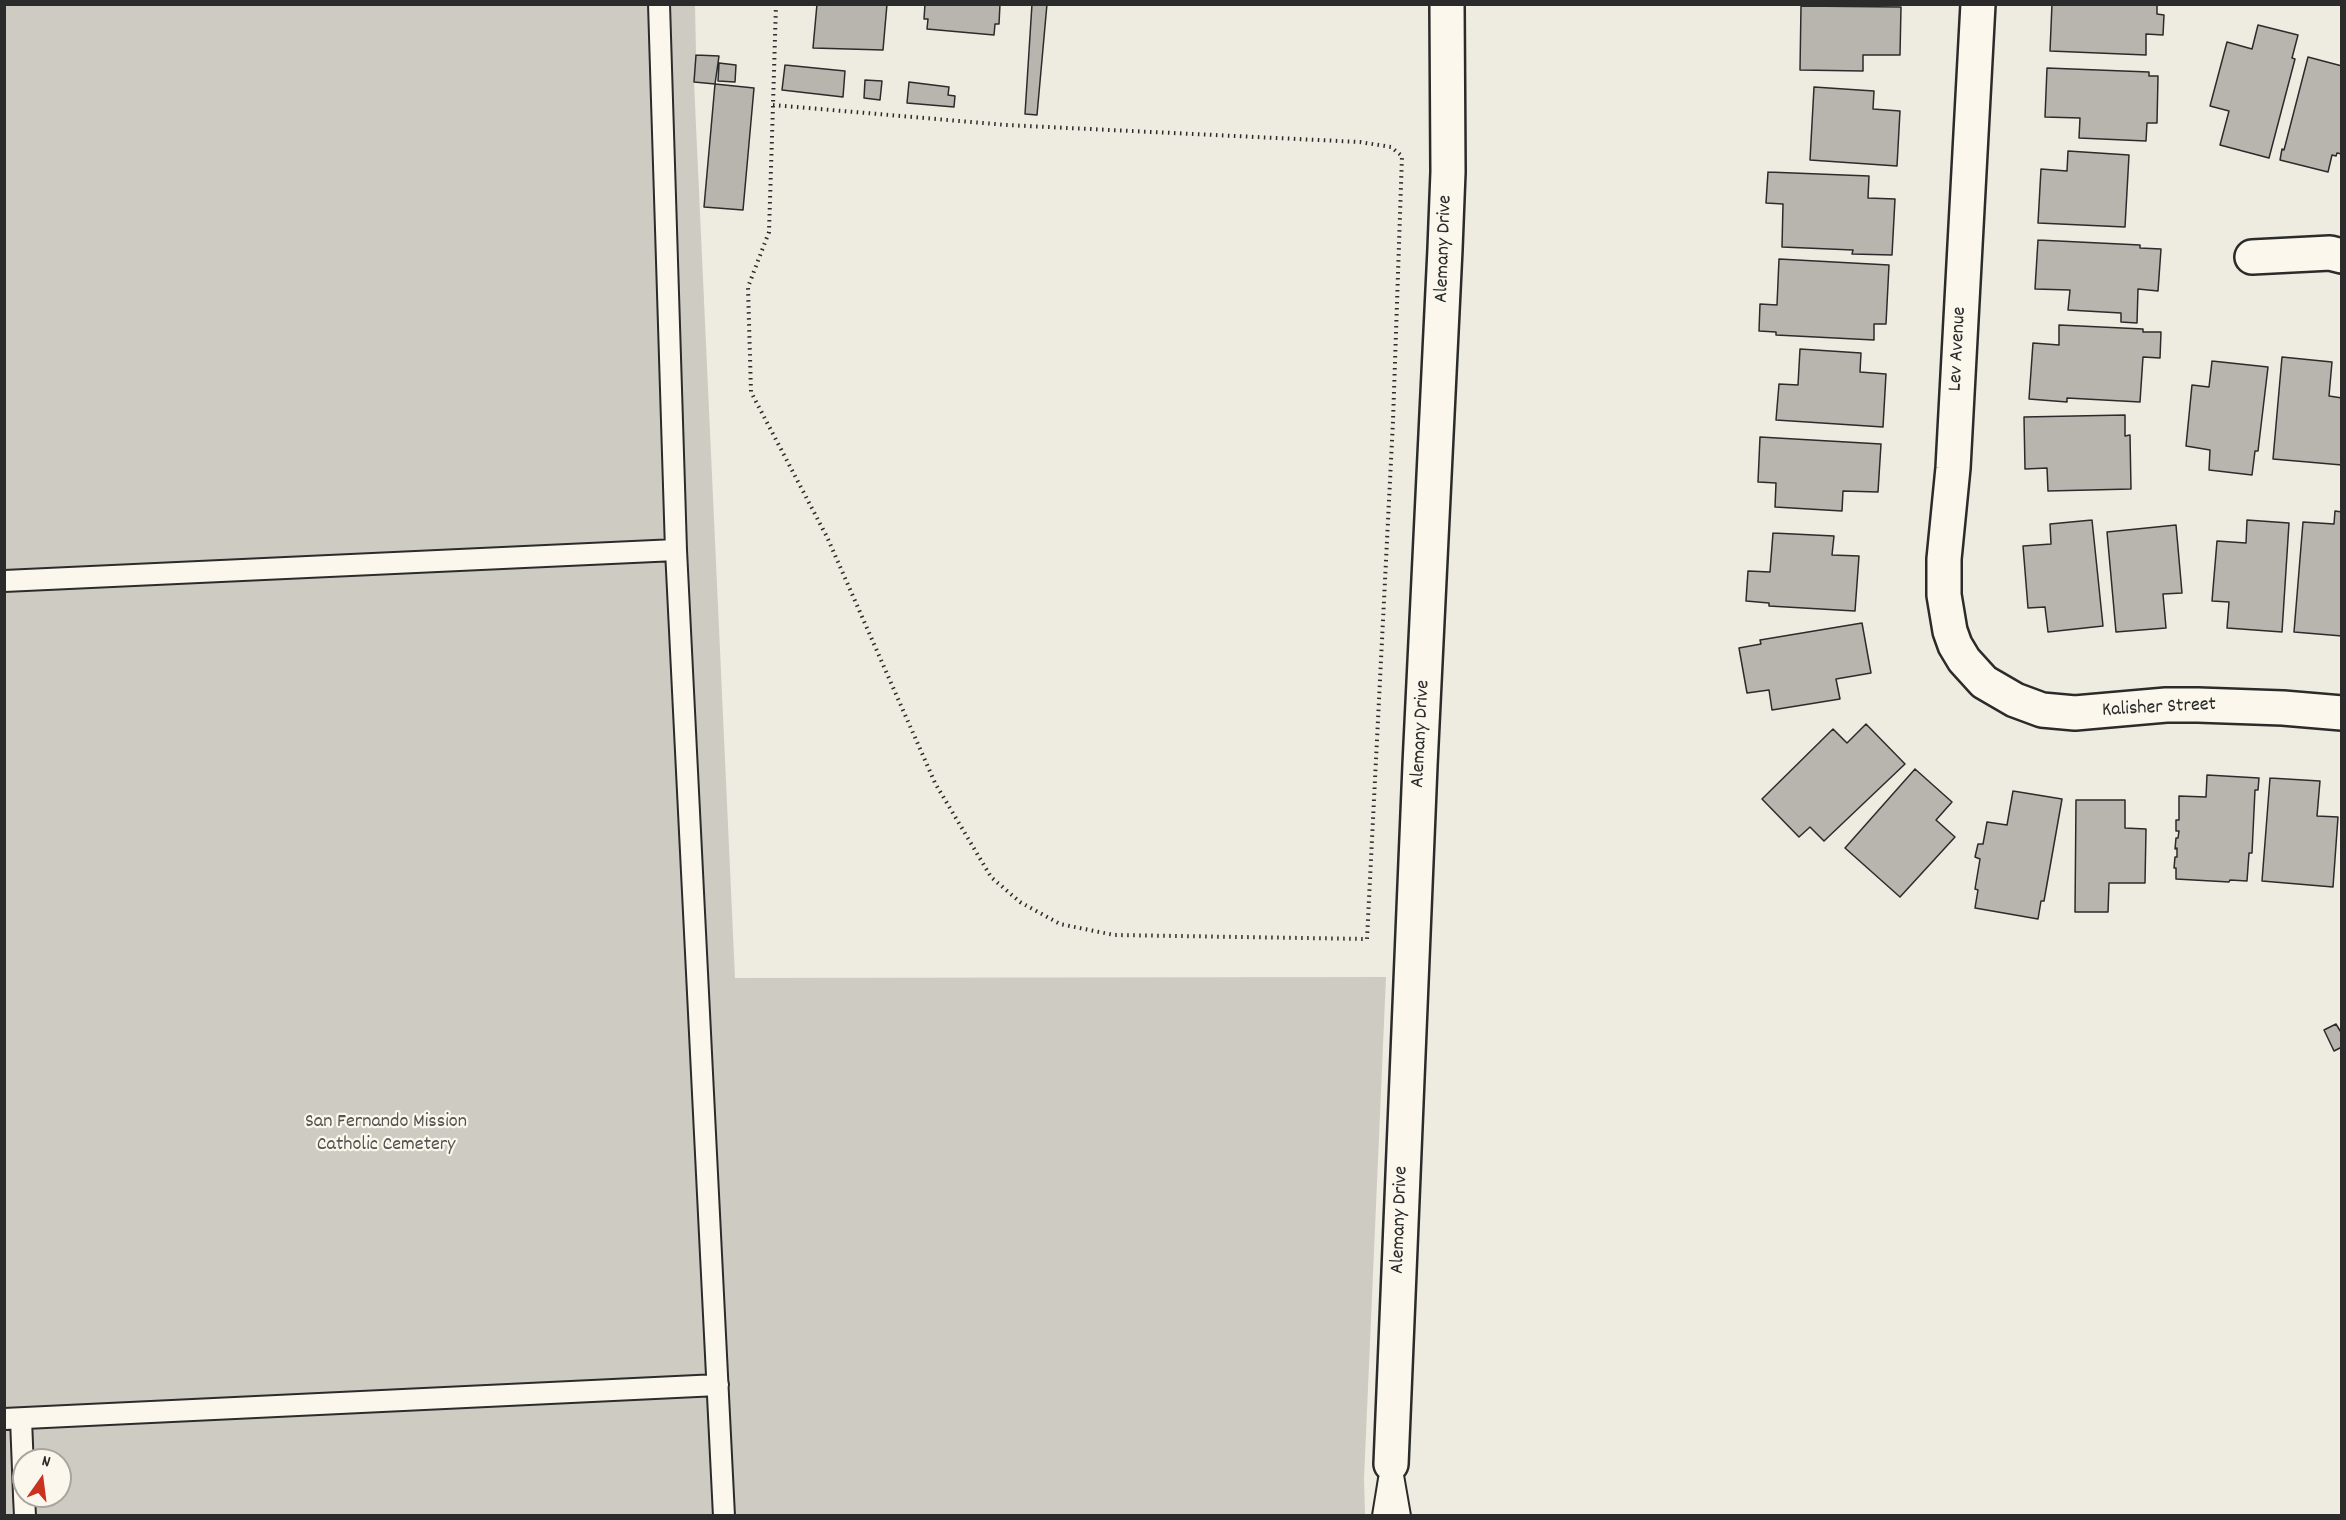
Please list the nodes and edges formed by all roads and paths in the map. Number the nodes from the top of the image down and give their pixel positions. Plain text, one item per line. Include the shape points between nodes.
1 (659, 4) edge
2 (776, 4) edge
3 (1447, 4) edge
4 (1978, 4) edge
5 (773, 105) junction
6 (2342, 256) edge
7 (2252, 257) dead end
8 (676, 550) junction
9 (4, 581) edge
10 (1984, 682) joint
11 (2342, 713) edge
12 (718, 1385) junction
13 (13, 1419) edge
14 (17, 1448) edge
15 (1391, 1464) junction
16 (724, 1515) edge
17 (1383, 1515) edge
18 (1400, 1515) edge

1 - 8 lane
2 - 5 path
3 - 15 street, Alemany Drive via 1446,238
4 - 10 street, Lev Avenue via 1944,595 1955,645
5 - 5 path via 769,232 748,287 751,392 827,537 935,783 991,877 1020,902 1060,924 1114,936 1367,939 1402,156 1390,147 1360,142 1006,125
6 - 7 street via 2330,253
8 - 9 lane
8 - 12 lane
10 - 11 street, Kalisher Street via 2015,700 2060,713 2198,705
12 - 13 lane
12 - 16 lane
13 - 14 lane
15 - 17 lane
15 - 18 lane

